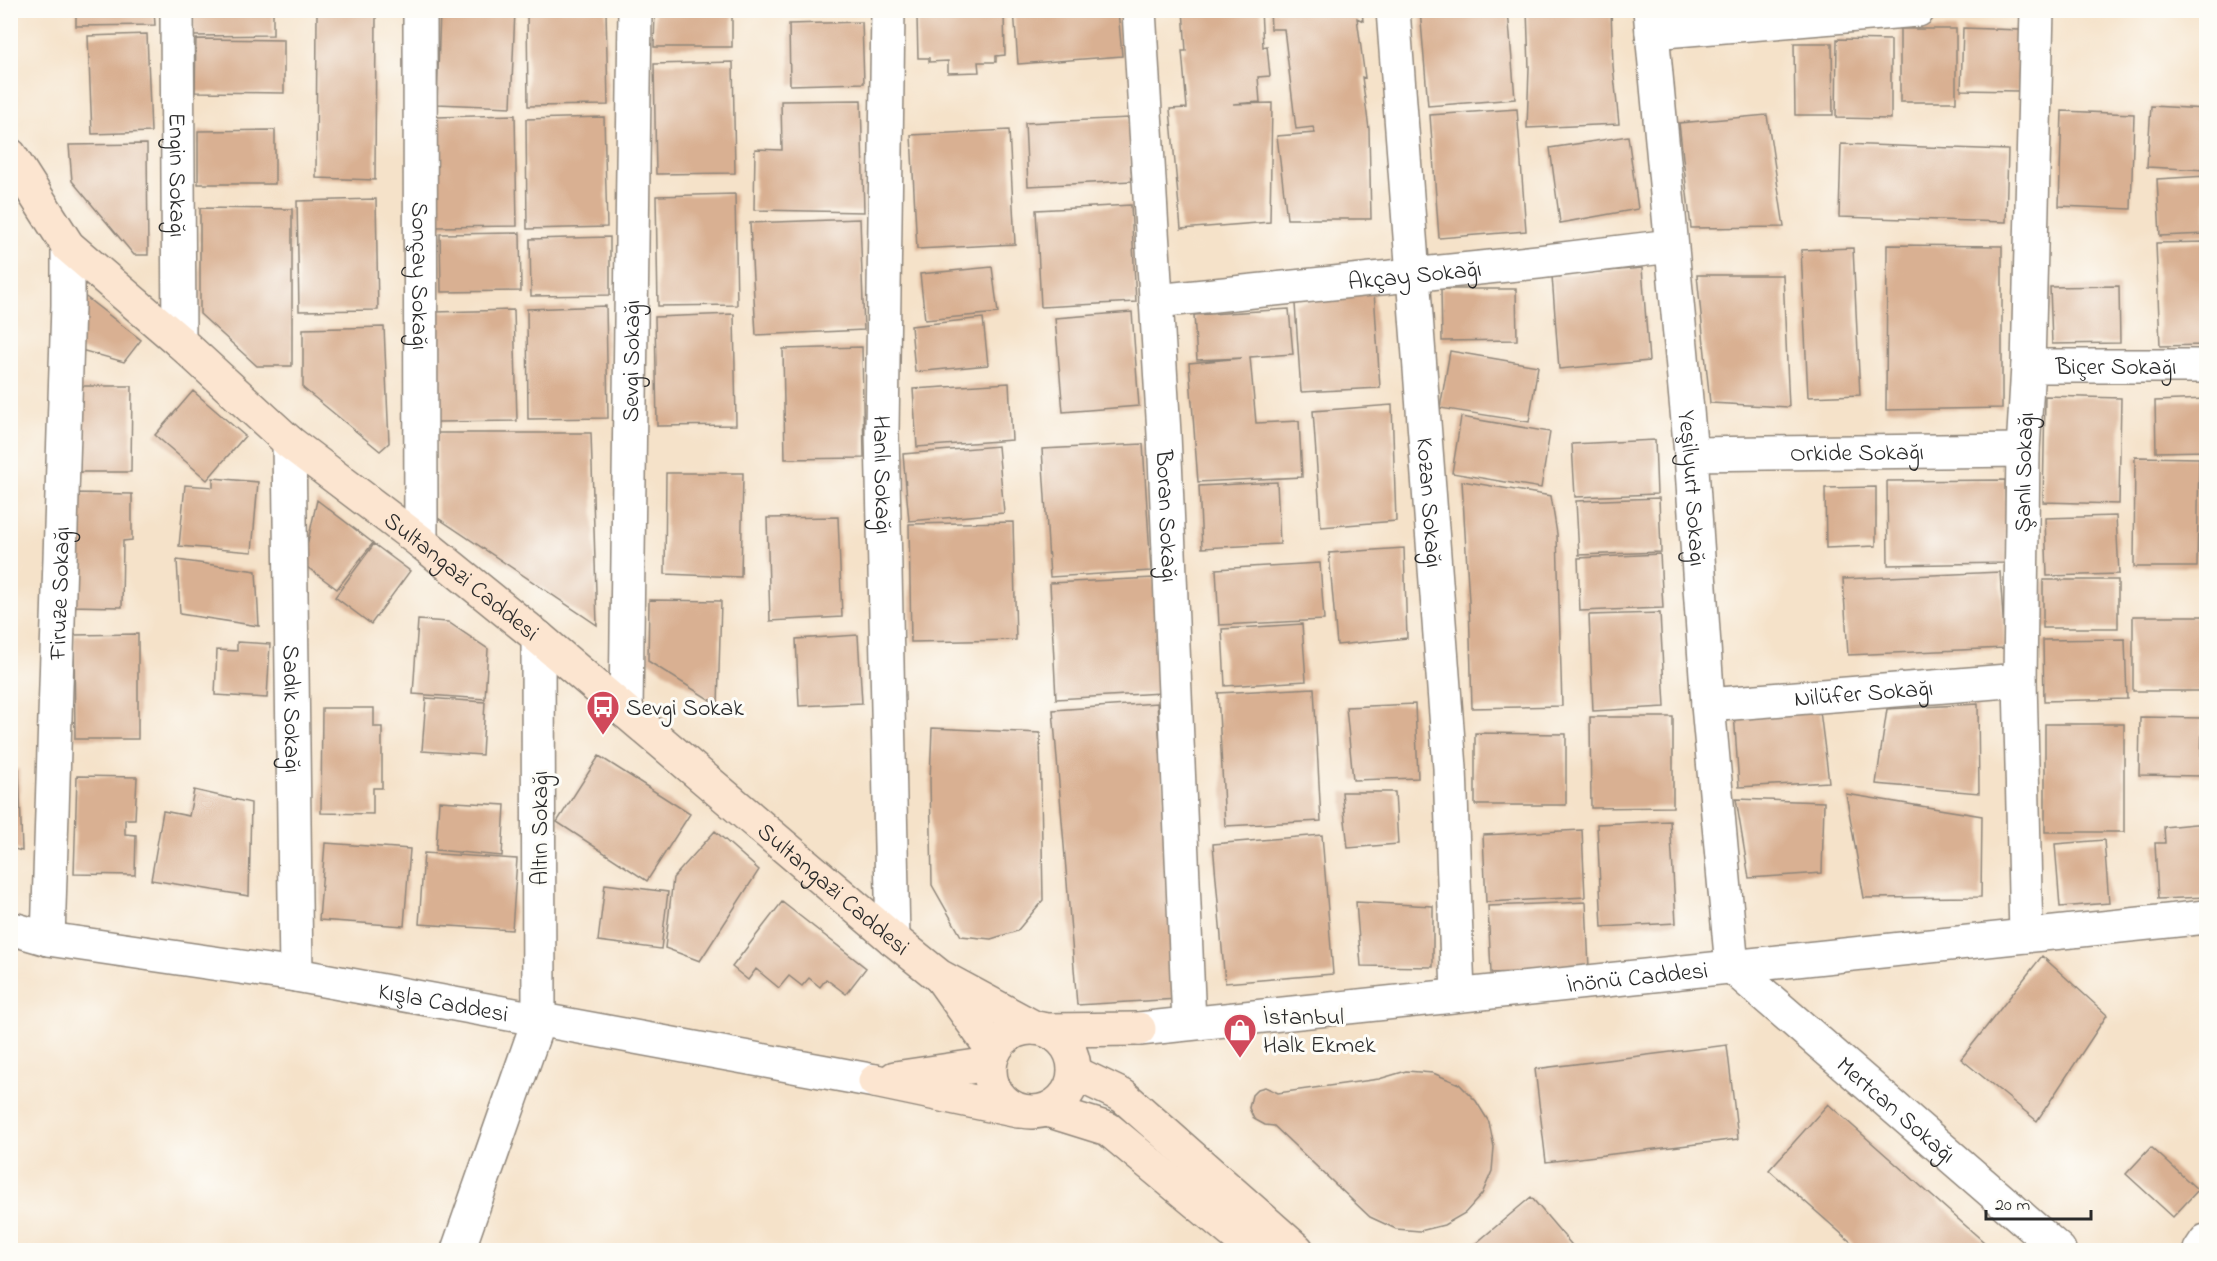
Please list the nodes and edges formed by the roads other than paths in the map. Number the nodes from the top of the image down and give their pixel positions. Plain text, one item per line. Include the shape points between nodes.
1 (177, 10) edge
2 (420, 10) edge
3 (635, 10) edge
4 (888, 10) edge
5 (1139, 10) edge
6 (1392, 10) edge
7 (1918, 10) edge
8 (2037, 10) edge
9 (1651, 21) edge
10 (10, 155) edge
11 (68, 246) junction
12 (1671, 246) junction
13 (1413, 275) junction
14 (1156, 301) junction
15 (179, 340) junction
16 (2028, 366) junction
17 (2206, 366) edge
18 (289, 442) junction
19 (2023, 450) junction
20 (1691, 454) junction
21 (422, 542) junction
22 (538, 637) junction
23 (2020, 680) junction
24 (1708, 705) junction
25 (626, 712) junction
26 (2206, 917) edge
27 (10, 928) edge
28 (2026, 936) junction
29 (48, 939) junction
30 (893, 939) junction
31 (1732, 967) junction
32 (296, 975) junction
33 (939, 975) junction
34 (1458, 995) junction
35 (539, 1019) junction
36 (1189, 1023) junction
37 (1041, 1029) junction
38 (1139, 1029) junction
39 (992, 1058) junction
40 (1074, 1066) junction
41 (875, 1081) junction
42 (1034, 1111) junction
43 (2206, 1241) edge
44 (458, 1251) edge
45 (1254, 1251) edge
46 (1297, 1251) edge
47 (2059, 1251) edge
48 (2200, 1251) edge

1 - 15 street, Engin Sokağı
2 - 21 street, Sonçay Sokağı
3 - 25 street, Sevgi Sokağı
4 - 30 street, Hanlı Sokağı via 882,432
5 - 14 street, Boran Sokağı
6 - 13 street, Kozan Sokağı
7 - 9 street
8 - 16 street, Şanlı Sokağı
9 - 12 street, Yeşilyurt Sokağı
10 - 11 main road, Sultangazi Caddesi
11 - 15 main road, Sultangazi Caddesi
11 - 29 street, Firuze Sokağı
12 - 13 street, Akçay Sokağı
12 - 20 street, Yeşilyurt Sokağı
13 - 14 street, Akçay Sokağı
13 - 34 street, Kozan Sokağı via 1450,768
14 - 36 street, Boran Sokağı
15 - 18 main road, Sultangazi Caddesi
16 - 17 street, Biçer Sokağı
16 - 19 street, Şanlı Sokağı
18 - 21 main road, Sultangazi Caddesi
18 - 32 street, Sadık Sokağı
19 - 20 street, Orkide Sokağı
19 - 23 street, Şanlı Sokağı
20 - 24 street, Yeşilyurt Sokağı
21 - 22 main road, Sultangazi Caddesi
22 - 25 main road, Sultangazi Caddesi
22 - 35 street, Altın Sokağı
23 - 24 street, Nilüfer Sokağı
23 - 28 street, Şanlı Sokağı
24 - 31 street, Yeşilyurt Sokağı
25 - 30 main road, Sultangazi Caddesi
26 - 28 street, İnönü Caddesi
27 - 29 street, Kışla Caddesi
28 - 31 street, İnönü Caddesi
29 - 32 street, Kışla Caddesi
30 - 33 main road, Sultangazi Caddesi
31 - 34 street, İnönü Caddesi
31 - 47 street, Mertcan Sokağı
32 - 35 street, Kışla Caddesi
33 - 37 main road, Sultangazi Caddesi
33 - 39 main road, Sultangazi Caddesi
34 - 36 street, İnönü Caddesi
35 - 41 street, Kışla Caddesi
35 - 44 street, Altın Sokağı
36 - 38 street, İnönü Caddesi
37 - 38 main road
37 - 39 main road via 1010,1033 1000,1041
37 - 40 main road, Sultangazi Caddesi via 1063,1042
38 - 40 main road, İnönü Caddesi
39 - 41 main road, Kışla Caddesi
39 - 42 main road, Sultangazi Caddesi via 990,1076 1000,1099 1010,1107
40 - 42 main road via 1066,1096 1057,1104
40 - 46 main road, Sultangazi Caddesi via 1124,1096
41 - 42 main road, Kışla Caddesi
42 - 45 main road, Sultangazi Caddesi via 1108,1129
43 - 48 street

